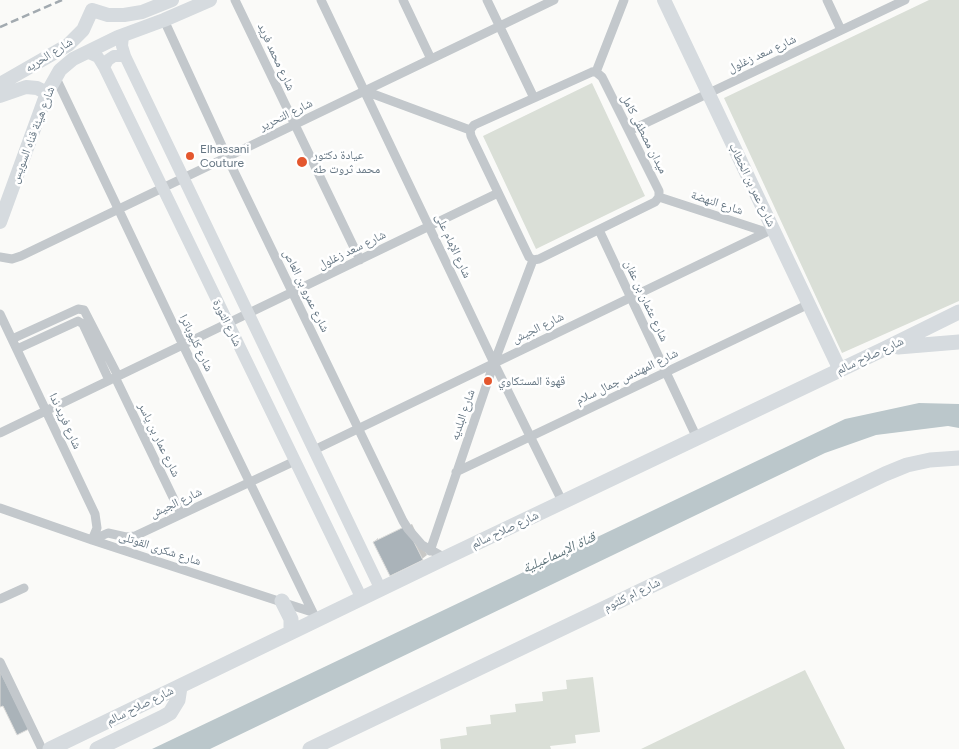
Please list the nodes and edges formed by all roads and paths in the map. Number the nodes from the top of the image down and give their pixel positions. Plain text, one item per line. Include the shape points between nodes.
1 (172, 0) edge
2 (236, 0) edge
3 (321, 0) edge
4 (403, 0) edge
5 (487, 0) edge
6 (554, 0) edge
7 (624, 0) edge
8 (664, 0) edge
9 (827, 0) edge
10 (905, 0) edge
11 (204, 1) edge
12 (90, 5) edge
13 (142, 12) junction
14 (164, 20) junction
15 (147, 25) junction
16 (499, 26) junction
17 (841, 30) junction
18 (123, 35) junction
19 (87, 52) junction
20 (124, 56) junction
21 (431, 59) junction
22 (104, 67) junction
23 (596, 72) junction
24 (55, 76) junction
25 (0, 84) edge
26 (365, 91) junction
27 (48, 93) junction
28 (708, 94) junction
29 (0, 96) edge
30 (534, 98) junction
31 (295, 124) junction
32 (470, 130) junction
33 (629, 132) junction
34 (227, 157) junction
35 (183, 178) junction
36 (163, 188) junction
37 (498, 193) junction
38 (659, 197) junction
39 (118, 209) junction
40 (0, 222) edge
41 (430, 226) junction
42 (599, 230) junction
43 (770, 231) junction
44 (0, 258) edge
45 (360, 260) junction
46 (533, 260) junction
47 (292, 292) junction
48 (631, 298) junction
49 (808, 304) junction
50 (959, 312) edge
51 (0, 314) edge
52 (248, 314) junction
53 (228, 324) junction
54 (12, 339) junction
55 (959, 342) edge
56 (183, 345) junction
57 (17, 349) junction
58 (884, 349) junction
59 (494, 363) junction
60 (840, 370) junction
61 (666, 372) junction
62 (114, 378) junction
63 (47, 410) junction
64 (358, 428) junction
65 (0, 433) edge
66 (530, 437) junction
67 (697, 438) junction
68 (314, 450) junction
69 (959, 458) edge
70 (295, 461) junction
71 (456, 472) junction
72 (250, 482) junction
73 (563, 502) junction
74 (0, 508) edge
75 (181, 514) junction
76 (92, 540) junction
77 (430, 551) junction
78 (445, 558) junction
79 (371, 569) junction
80 (353, 580) junction
81 (24, 588) dead end
82 (381, 590) junction
83 (0, 599) edge
84 (362, 599) junction
85 (282, 601) junction
86 (314, 616) junction
87 (291, 632) junction
88 (0, 662) edge
89 (180, 687) junction
90 (42, 749) edge
91 (50, 749) edge
92 (97, 749) edge
93 (310, 749) edge

1 - 13 main road, شارع الحريه
2 - 31 street, شارع محمد فريد
3 - 26 street, شارع الإمام على
4 - 21 street
5 - 16 street
6 - 16 street, شارع التحرير
7 - 23 street
8 - 28 main road, شارع عمر بن الخطاب
9 - 17 street
10 - 17 street, شارع سعد زغلول
11 - 14 main road, شارع الحريه
12 - 13 main road, شارع الحريه via 104,14 116,16
12 - 25 main road, شارع الحريه via 83,30 68,45
13 - 15 main road
14 - 15 main road, شارع الحريه
14 - 34 street, شارع عمرو بن العاص
15 - 18 main road, شارع الحريه
16 - 21 street, شارع التحرير
16 - 30 street
17 - 28 street, شارع سعد زغلول
18 - 19 main road, شارع الحريه
18 - 20 street, شارع الثورة
19 - 22 street, شارع الثورة via 98,57
19 - 24 main road, شارع الحريه via 65,65
20 - 22 street via 114,56
20 - 35 street, شارع الثورة
21 - 26 street, شارع التحرير
22 - 36 street, شارع الثورة
23 - 30 street
23 - 33 street, ميدان مصطفى كامل via 602,77
24 - 27 main road, شارع هيئة قناه السويس
24 - 39 street, شارع كليوباترا
26 - 31 street, شارع التحرير
26 - 32 street
26 - 41 street, شارع الإمام على
27 - 29 main road via 26,87
27 - 40 main road, شارع هيئة قناه السويس
28 - 33 street, شارع سعد زغلول
28 - 43 main road, شارع عمر بن الخطاب
30 - 32 street via 474,125
31 - 34 street, شارع التحرير
31 - 45 street, شارع محمد فريد
32 - 37 street
33 - 38 street, ميدان مصطفى كامل via 659,190
34 - 35 street, شارع التحرير
34 - 47 street, شارع عمرو بن العاص
35 - 36 street, شارع التحرير
35 - 52 street, شارع الثورة
36 - 39 street, شارع التحرير
36 - 53 street, شارع الثورة
37 - 41 street, شارع سعد زغلول
37 - 46 street
38 - 42 street
38 - 43 street, شارع النهضة
39 - 44 street, شارع التحرير via 17,258
39 - 56 street, شارع كليوباترا
41 - 45 street, شارع سعد زغلول
41 - 59 street, شارع الإمام على
42 - 46 street
42 - 48 street, شارع عثمان بن عفان
43 - 48 street, شارع الجيش
43 - 49 main road, شارع عمر بن الخطاب
45 - 47 street, شارع سعد زغلول
46 - 59 street, شارع البلديه
47 - 52 street, شارع سعد زغلول
47 - 64 street, شارع عمرو بن العاص
48 - 59 street, شارع الجيش
48 - 61 street, شارع عثمان بن عفان
49 - 60 main road, شارع عمر بن الخطاب
49 - 61 street, شارع المهندس جمال سلام
50 - 58 highway, شارع صلاح سالم
51 - 54 street, شارع فريد ندا
52 - 53 street, شارع سعد زغلول
52 - 68 street, شارع الثورة
53 - 56 street, شارع سعد زغلول
53 - 70 street, شارع الثورة
54 - 57 street, شارع فريد ندا
54 - 62 street, شارع عمار بن ياسر via 78,309 84,310
55 - 58 highway
56 - 62 street, شارع سعد زغلول
56 - 72 street, شارع كليوباترا
57 - 62 street, شارع عمار بن ياسر via 78,321 83,324
57 - 63 street, شارع فريد ندا
58 - 60 highway, شارع صلاح سالم
59 - 64 street, شارع الجيش
59 - 66 street, شارع الإمام على
59 - 71 street, شارع البلديه
60 - 67 highway, شارع صلاح سالم
61 - 66 street, شارع المهندس جمال سلام
61 - 67 street, شارع عثمان بن عفان
62 - 63 street, شارع سعد زغلول
62 - 75 street, شارع عمار بن ياسر
63 - 65 street, شارع سعد زغلول
63 - 76 street, شارع فريد ندا via 97,520
64 - 68 street, شارع الجيش
64 - 77 street, شارع عمرو بن العاص via 408,530
66 - 71 street, شارع المهندس جمال سلام
66 - 73 street, شارع الإمام على
67 - 73 highway, شارع صلاح سالم
68 - 79 street, شارع الثورة
69 - 93 highway, شارع ام كلثوم via 930,460 885,474
70 - 72 street, شارع الجيش
70 - 80 street, شارع الثورة
71 - 77 street, شارع البلديه
72 - 75 street, شارع الجيش
72 - 86 street, شارع كليوباترا
73 - 78 highway, شارع صلاح سالم
74 - 76 street, شارع شكرى القوتلى
75 - 76 street, شارع الجيش via 134,536 108,533
76 - 85 street, شارع شكرى القوتلى
77 - 78 street, شارع عمرو بن العاص
78 - 82 highway, شارع صلاح سالم
79 - 80 street via 366,581
79 - 82 street, شارع الثورة
80 - 84 street, شارع الثورة
81 - 83 street
82 - 84 highway, شارع صلاح سالم
84 - 86 highway, شارع صلاح سالم
85 - 86 street, شارع شكرى القوتلى
85 - 87 highway via 289,613
86 - 87 highway, شارع صلاح سالم
87 - 89 highway, شارع صلاح سالم
88 - 90 street
89 - 91 highway, شارع صلاح سالم
89 - 92 highway via 178,700 163,717

